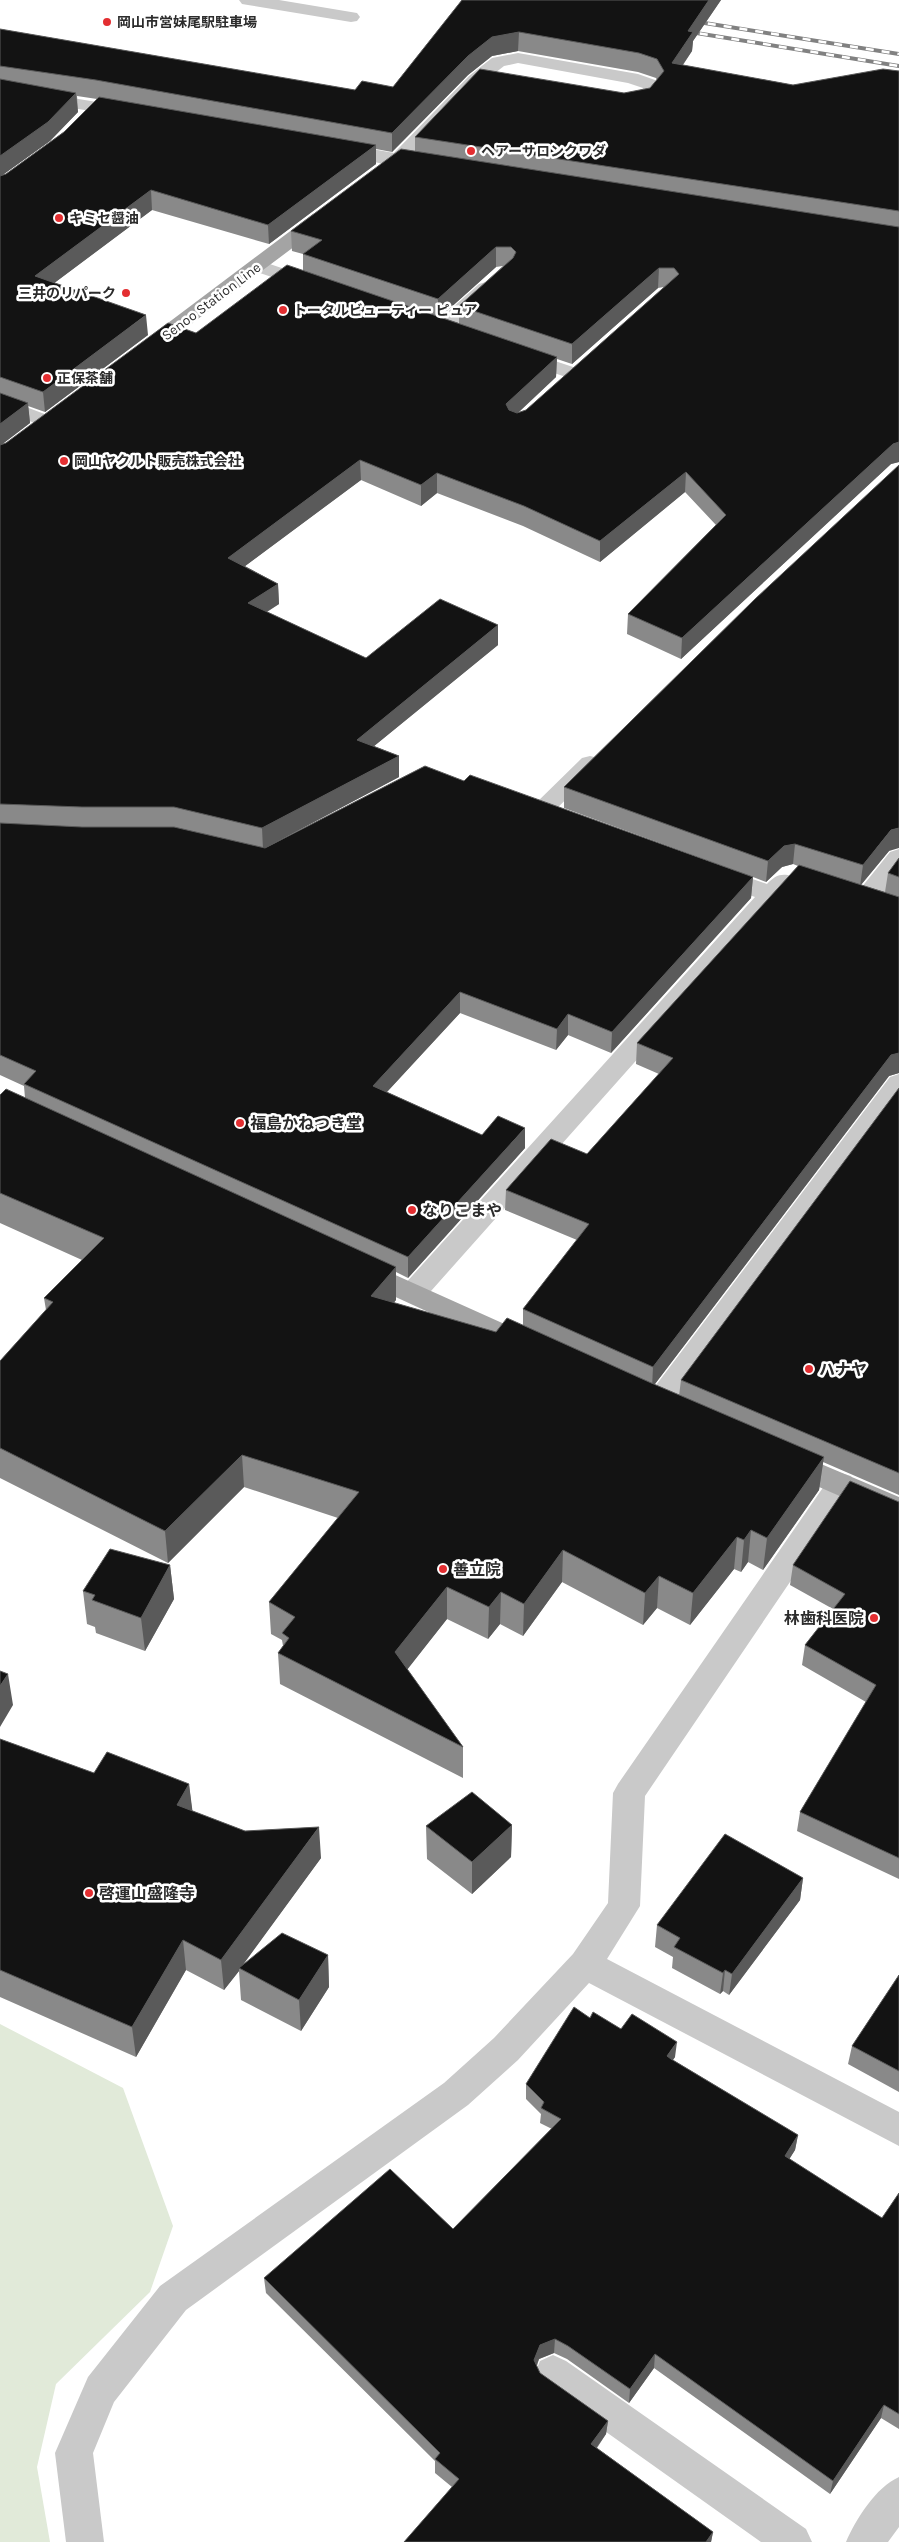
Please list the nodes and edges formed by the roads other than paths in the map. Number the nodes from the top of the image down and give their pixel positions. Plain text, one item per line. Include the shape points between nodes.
1 (248, 0) edge
2 (351, 16) dead end
3 (475, 80) junction
4 (495, 83) edge
5 (1, 92) edge
6 (603, 101) edge
7 (145, 115) edge
8 (320, 146) edge
9 (397, 160) junction
10 (446, 167) edge
11 (374, 177) edge
12 (335, 207) edge
13 (258, 266) junction
14 (497, 278) edge
15 (331, 291) edge
16 (441, 328) edge
17 (504, 350) edge
18 (133, 358) edge
19 (575, 374) edge
20 (0, 403) edge
21 (56, 416) joint
22 (27, 438) edge
23 (604, 750) edge
24 (541, 811) edge
25 (899, 857) edge
26 (697, 868) edge
27 (810, 880) edge
28 (770, 894) junction
29 (891, 906) edge
30 (899, 1083) edge
31 (341, 1260) edge
32 (413, 1293) junction
33 (557, 1360) edge
34 (630, 1393) edge
35 (657, 1405) junction
36 (683, 1416) edge
37 (762, 1450) edge
38 (841, 1484) junction
39 (899, 1510) edge
40 (585, 1964) junction
41 (899, 2130) edge
42 (553, 2373) dead end
43 (899, 2496) edge
44 (85, 2542) edge
45 (793, 2542) edge
46 (865, 2542) edge

1 - 2 street
3 - 4 street
3 - 6 street via 498,62 518,58 632,78 649,84 652,89 643,101 634,104
3 - 9 street
5 - 7 street via 90,113
8 - 9 street
9 - 10 street
9 - 11 main road
12 - 13 main road, Senoo Station Line
13 - 15 street
13 - 18 main road, Senoo Station Line
14 - 16 street
17 - 19 street
20 - 21 street
21 - 22 main road
23 - 24 street
25 - 29 street via 857,896
26 - 28 street
27 - 28 street via 792,874
28 - 32 street
30 - 35 street
31 - 32 main road
32 - 33 main road
34 - 35 main road
35 - 36 main road
37 - 38 main road
38 - 39 main road
38 - 40 street via 629,1793 624,1906
40 - 41 street
40 - 44 street via 506,2049 456,2094 173,2298 101,2390 74,2453
42 - 45 street
43 - 46 street

